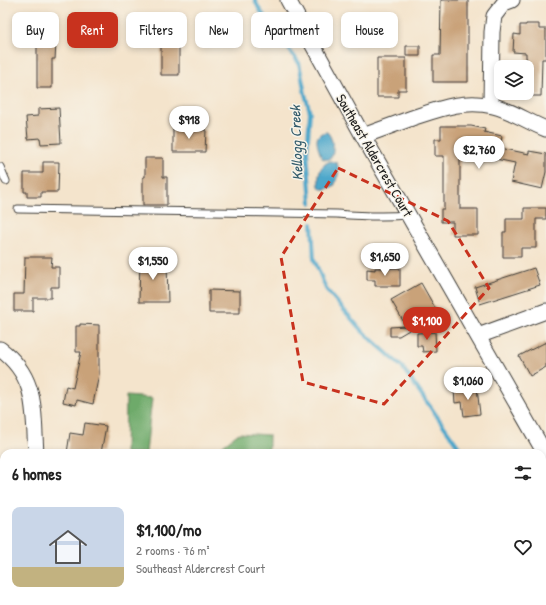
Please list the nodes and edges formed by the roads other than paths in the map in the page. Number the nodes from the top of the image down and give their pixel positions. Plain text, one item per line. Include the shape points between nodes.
1 (288, 0) edge
2 (512, 0) edge
3 (491, 105) junction
4 (546, 129) edge
5 (363, 136) junction
6 (0, 167) edge
7 (6, 181) dead end
8 (18, 208) dead end
9 (408, 214) junction
10 (546, 310) edge
11 (478, 336) junction
12 (0, 349) edge
13 (36, 449) edge
14 (543, 449) edge

1 - 5 street, Southeast Aldercrest Court
2 - 3 street via 504,3 494,16
3 - 4 street
3 - 5 street via 455,104
5 - 9 street, Southeast Aldercrest Court
6 - 7 lane
8 - 9 lane via 362,216
9 - 11 street, Southeast Aldercrest Court
10 - 11 street
11 - 14 street, Southeast Aldercrest Court
12 - 13 street via 18,365 30,388

